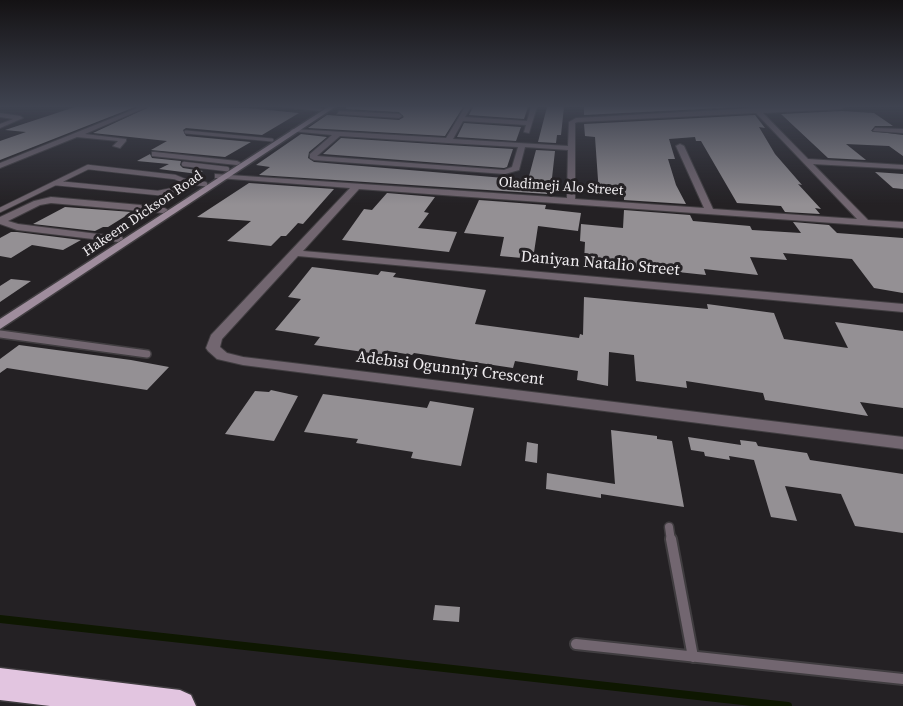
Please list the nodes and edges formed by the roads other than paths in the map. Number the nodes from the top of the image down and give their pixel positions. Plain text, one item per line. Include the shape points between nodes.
1 (62, 140) edge
2 (124, 140) edge
3 (272, 140) edge
4 (278, 140) edge
5 (331, 140) edge
6 (434, 140) edge
7 (571, 140) edge
8 (786, 140) edge
9 (448, 141) joint
10 (522, 145) junction
11 (117, 146) dead end
12 (680, 146) dead end
13 (571, 148) junction
14 (155, 154) dead end
15 (806, 161) junction
16 (184, 164) dead end
17 (0, 166) edge
18 (903, 167) edge
19 (226, 171) junction
20 (187, 182) junction
21 (53, 183) junction
22 (205, 184) junction
23 (357, 186) junction
24 (571, 201) junction
25 (0, 210) edge
26 (162, 210) junction
27 (710, 211) junction
28 (0, 221) edge
29 (865, 222) junction
30 (903, 225) edge
31 (118, 238) junction
32 (295, 253) junction
33 (903, 308) edge
34 (4, 318) edge
35 (0, 334) edge
36 (147, 354) dead end
37 (903, 443) edge
38 (669, 527) dead end
39 (576, 644) dead end
40 (693, 657) junction
41 (903, 679) edge
42 (0, 684) edge
43 (180, 706) edge

1 - 17 street
2 - 11 street
3 - 19 main road, Hakeem Dickson Road
4 - 19 main road, Hakeem Dickson Road
5 - 10 street via 314,158 505,172 516,168
6 - 9 street
7 - 13 street
8 - 15 street
9 - 10 street
10 - 13 street
12 - 27 street
13 - 24 street
14 - 19 street, Oladimeji Alo Street
15 - 18 street
15 - 29 street
16 - 19 lane
19 - 22 main road, Hakeem Dickson Road
19 - 23 street, Oladimeji Alo Street
19 - 34 main road, Hakeem Dickson Road
20 - 21 lane via 158,193
20 - 21 lane via 175,177 91,167
20 - 22 lane
21 - 25 lane
22 - 26 main road, Hakeem Dickson Road
23 - 24 street, Oladimeji Alo Street
23 - 32 street, Adebisi Ogunniyi Crescent
24 - 27 street, Oladimeji Alo Street
26 - 28 street via 51,200
26 - 31 main road, Hakeem Dickson Road
27 - 29 street, Oladimeji Alo Street
28 - 31 street via 17,227
29 - 30 street, Oladimeji Alo Street
31 - 34 main road, Hakeem Dickson Road
32 - 33 street, Daniyan Natalio Street
32 - 37 street, Adebisi Ogunniyi Crescent via 216,338 213,348 222,357
35 - 36 lane
38 - 40 lane
39 - 40 lane
40 - 41 lane
42 - 43 highway

